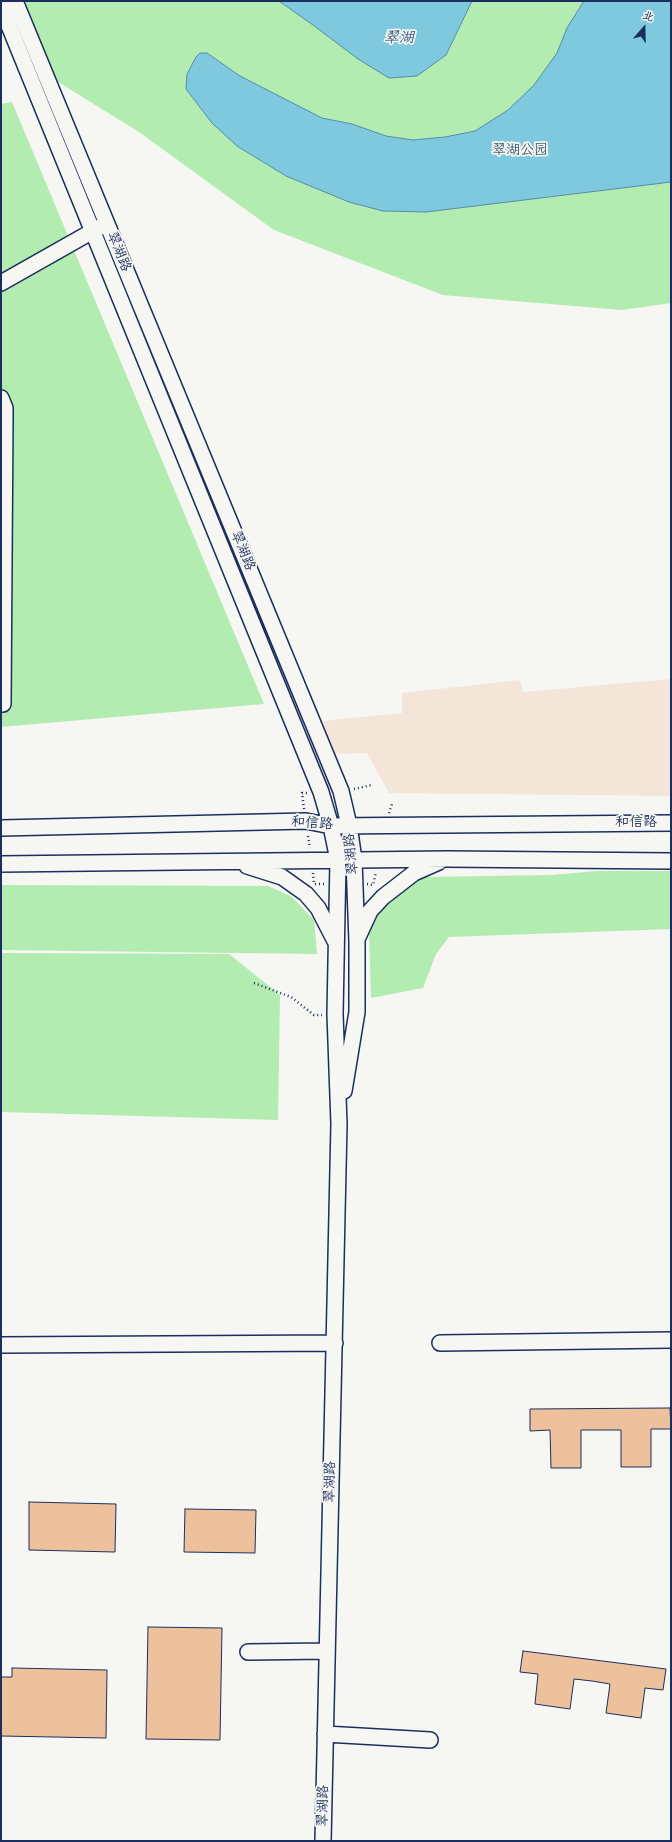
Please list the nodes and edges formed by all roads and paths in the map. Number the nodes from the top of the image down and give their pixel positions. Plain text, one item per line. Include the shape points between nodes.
1 (15, 1) edge
2 (1, 6) edge
3 (106, 223) junction
4 (93, 231) junction
5 (1, 283) edge
6 (1, 398) edge
7 (3, 704) dead end
8 (671, 823) edge
9 (349, 825) junction
10 (331, 826) junction
11 (1, 828) edge
12 (447, 859) junction
13 (338, 860) junction
14 (354, 860) junction
15 (671, 861) edge
16 (233, 862) junction
17 (1, 864) edge
18 (357, 942) junction
19 (336, 943) junction
20 (254, 983) dead end
21 (334, 1014) junction
22 (339, 1124) junction
23 (671, 1340) edge
24 (335, 1343) junction
25 (440, 1343) dead end
26 (1, 1345) edge
27 (327, 1651) junction
28 (248, 1652) dead end
29 (325, 1734) junction
30 (430, 1740) dead end
31 (323, 1841) edge

1 - 3 street, 翠湖路
2 - 4 street, 翠湖路
3 - 4 street
3 - 9 street, 翠湖路 via 341,791
4 - 5 street
4 - 10 street, 翠湖路 via 321,792
6 - 7 street via 5,408
8 - 9 street, 和信路
9 - 10 street, 和信路
9 - 14 street, 翠湖路
10 - 11 street, 和信路 via 306,821
10 - 13 street, 翠湖路
12 - 14 street
12 - 15 street
12 - 18 street via 414,873 383,897 370,911
13 - 14 street
13 - 16 street
13 - 19 street, 翠湖路
14 - 18 street, 翠湖路
16 - 17 street
16 - 19 street via 282,876 298,888 318,908
18 - 22 street, 翠湖路 via 357,1012
19 - 21 street, 翠湖路
20 - 21 path via 290,997 314,1015
21 - 22 street, 翠湖路
22 - 24 street, 翠湖路
23 - 25 street
24 - 26 street
24 - 27 street, 翠湖路
27 - 28 street
27 - 29 street, 翠湖路
29 - 30 street
29 - 31 street, 翠湖路

